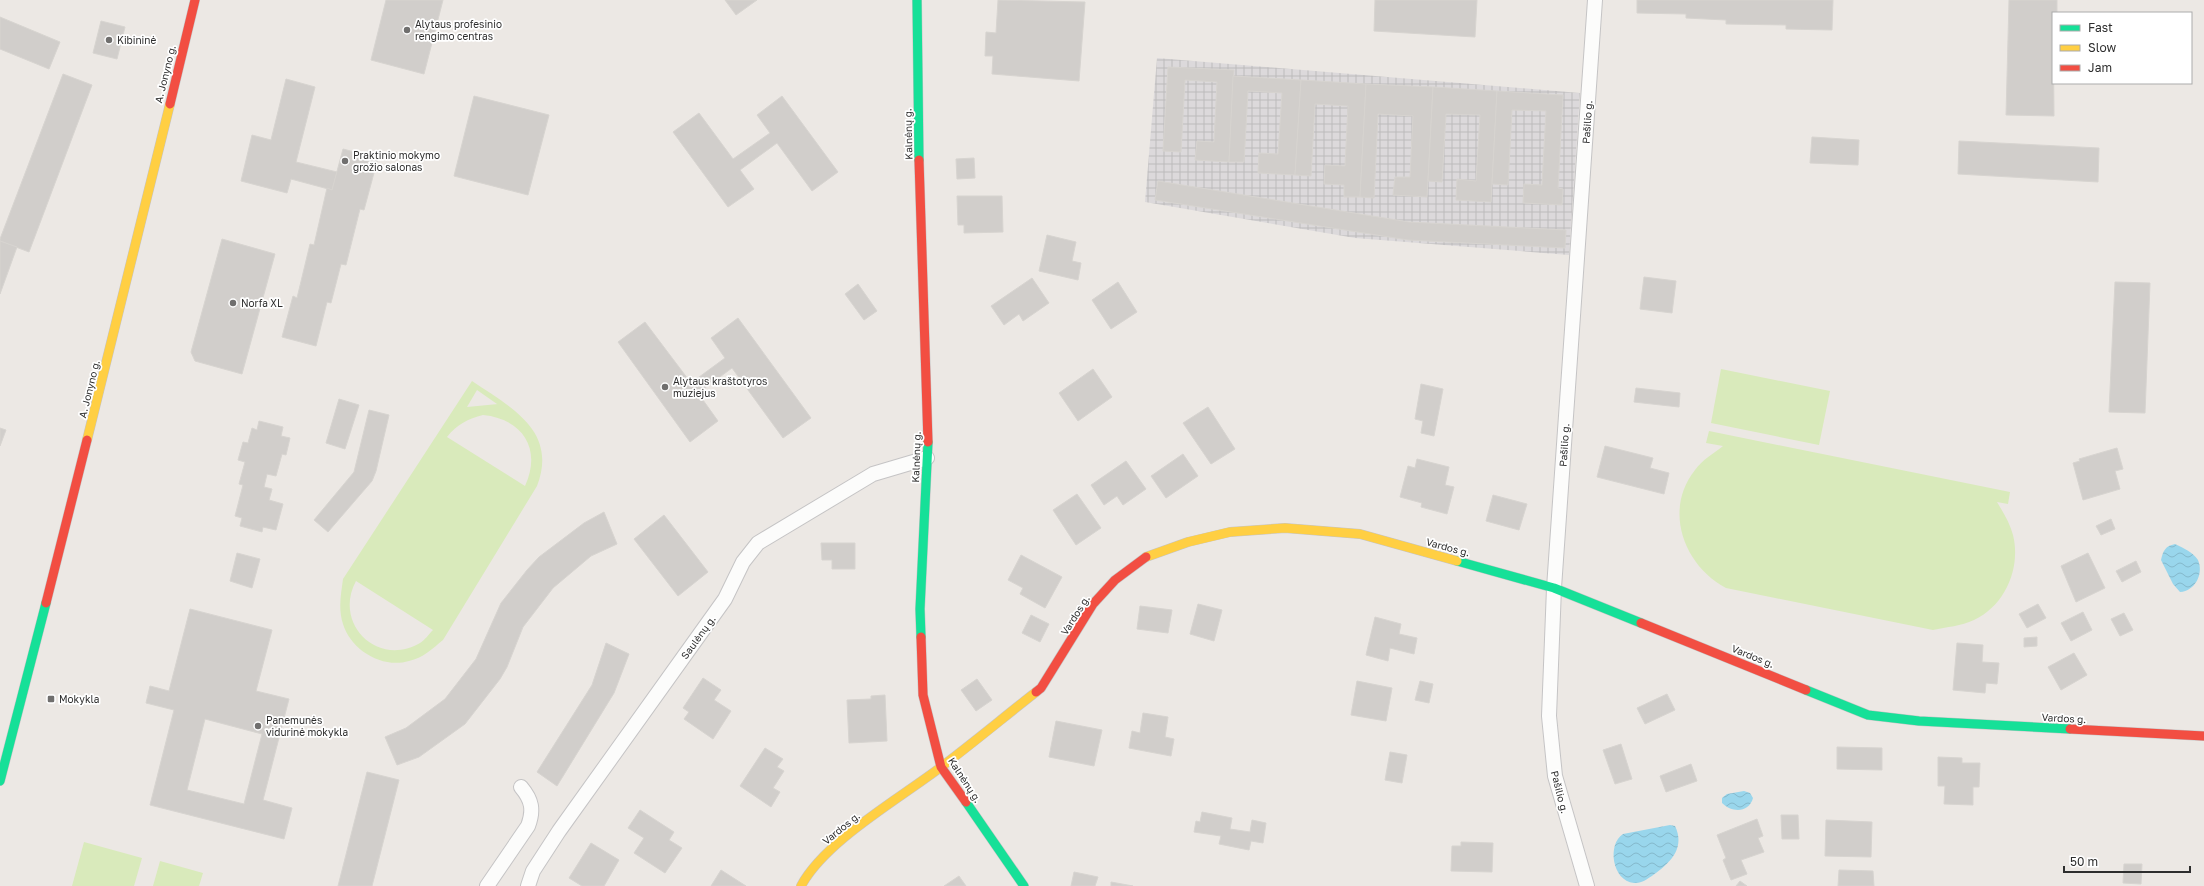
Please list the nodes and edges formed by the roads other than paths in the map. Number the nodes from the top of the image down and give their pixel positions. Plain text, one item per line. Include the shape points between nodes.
1 (195, 0) edge
2 (917, 0) edge
3 (1595, 0) edge
4 (927, 458) junction
5 (1554, 588) junction
6 (2204, 736) edge
7 (941, 767) junction
8 (0, 782) edge
9 (521, 787) dead end
10 (487, 886) edge
11 (528, 886) edge
12 (801, 886) edge
13 (1024, 886) edge
14 (1587, 886) edge

1 - 8 street, A. Jonyno g. via 108,358
2 - 4 street, Kalnėnų g.
3 - 5 street, Pašilio g.
4 - 7 street, Kalnėnų g. via 920,609 923,695
4 - 11 street, Saulėnų g. via 872,474 758,543 742,562 725,599 559,831 533,871
5 - 6 street, Vardos g. via 1868,715 1919,721
5 - 7 street, Vardos g. via 1360,534 1285,528 1230,532 1188,542 1146,557 1115,580 1093,604 1041,688
5 - 14 street, Pašilio g. via 1549,716 1555,776
7 - 12 street, Vardos g. via 836,844 808,873
7 - 13 street, Kalnėnų g.
9 - 10 street via 529,797 532,816 528,826

